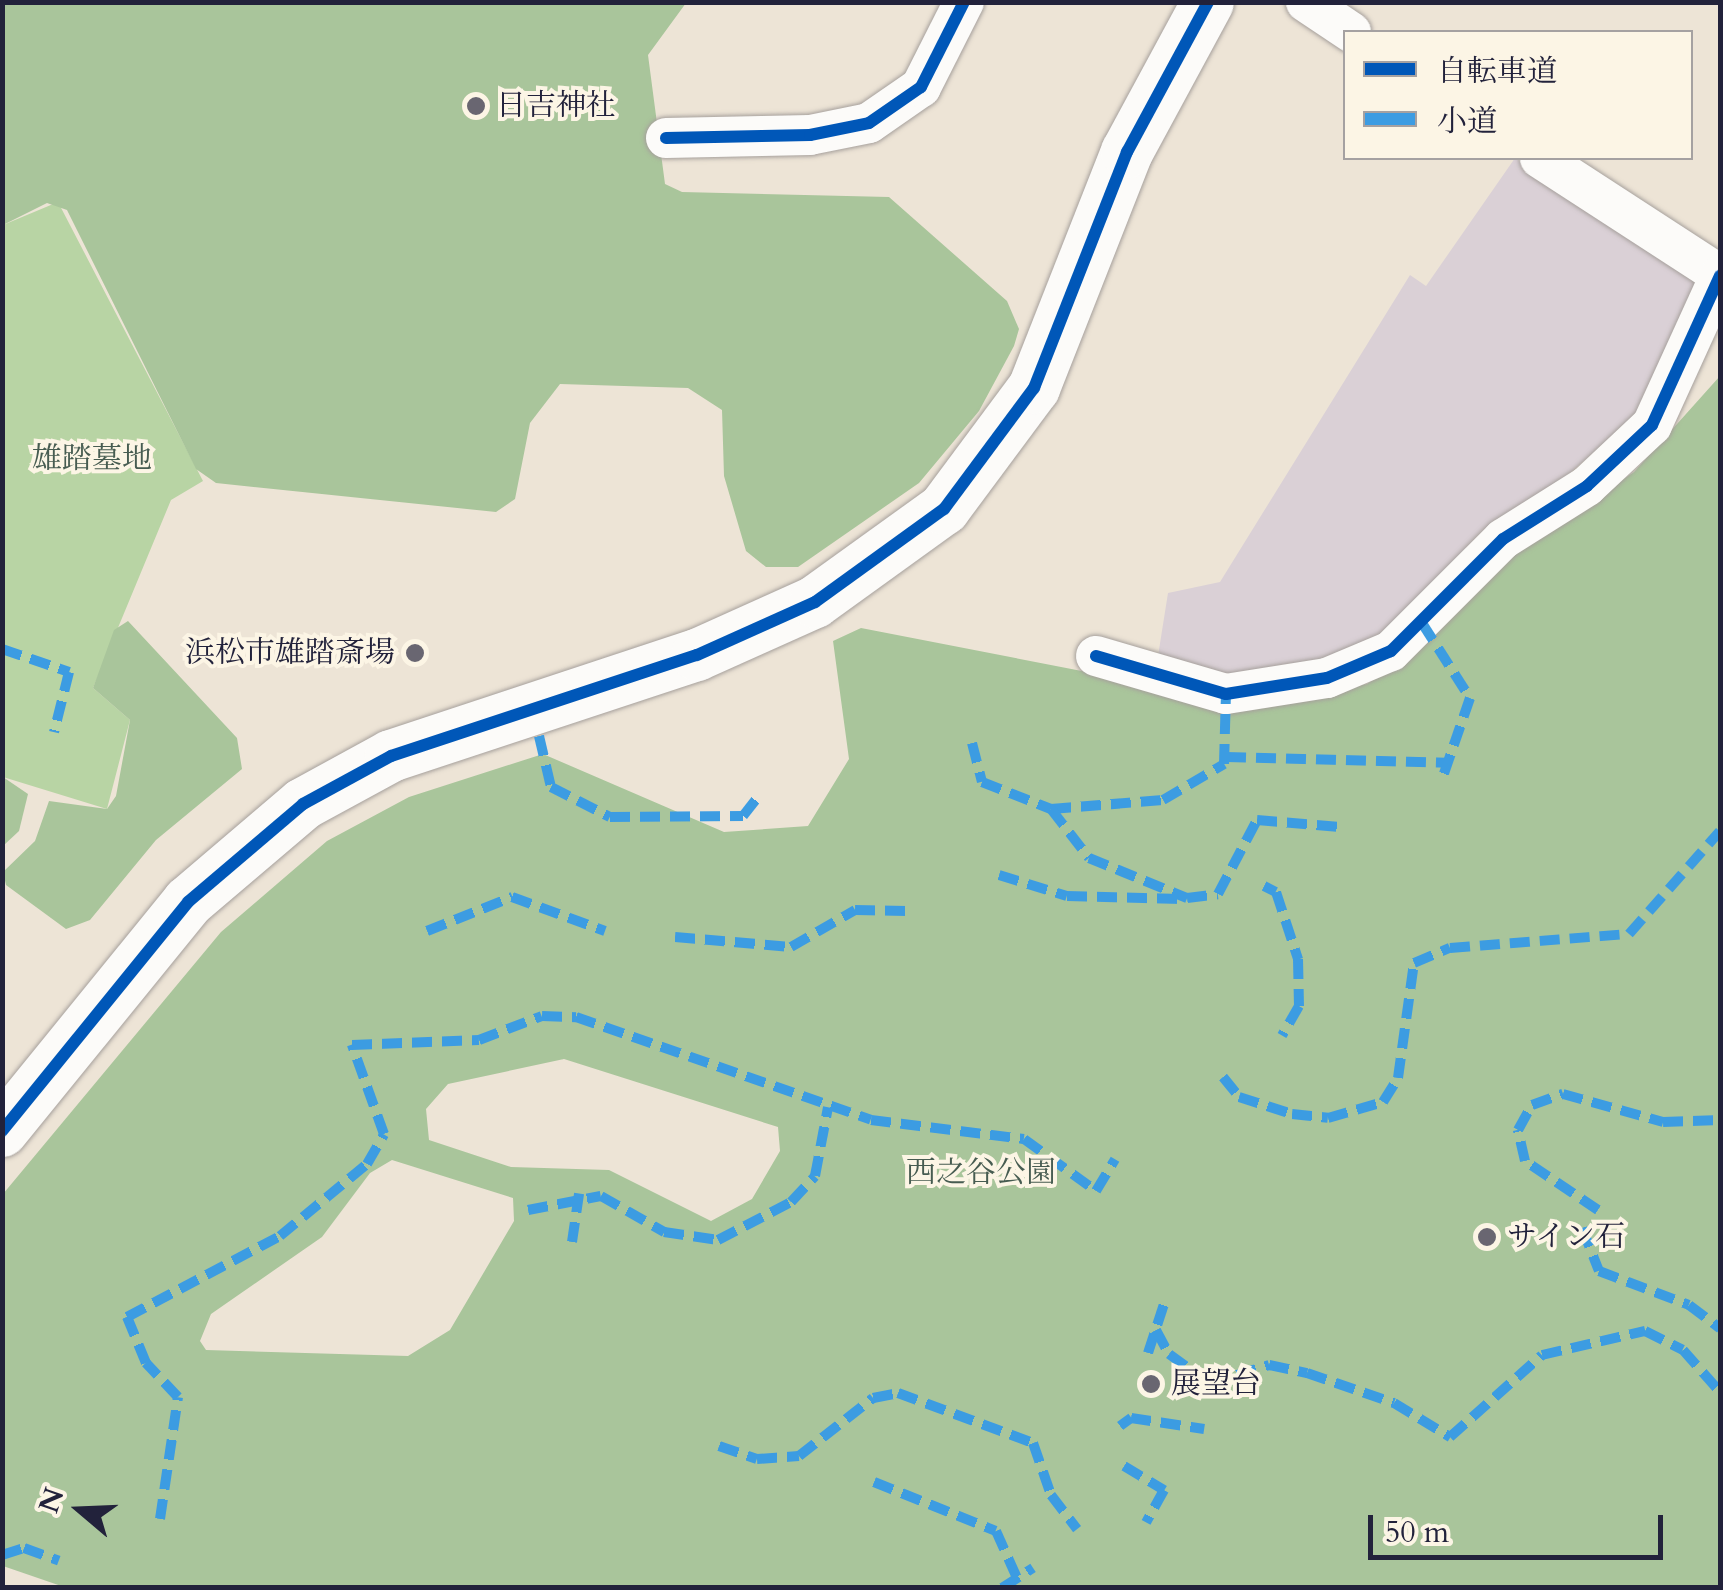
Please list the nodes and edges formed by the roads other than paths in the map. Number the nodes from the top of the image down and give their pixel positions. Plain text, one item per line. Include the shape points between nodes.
1 (964, 2) edge
2 (1208, 2) edge
3 (1306, 2) edge
4 (1349, 30) edge
5 (666, 138) dead end
6 (1543, 160) edge
7 (1720, 276) edge
8 (1096, 656) dead end
9 (2, 1131) edge

1 - 5 street via 922,87 870,123 810,134
2 - 9 street via 1127,152 1034,388 944,508 815,602 697,655 391,756 303,804 188,902
3 - 4 street
6 - 7 street
7 - 8 street via 1652,425 1587,486 1503,539 1390,651 1327,678 1226,694

